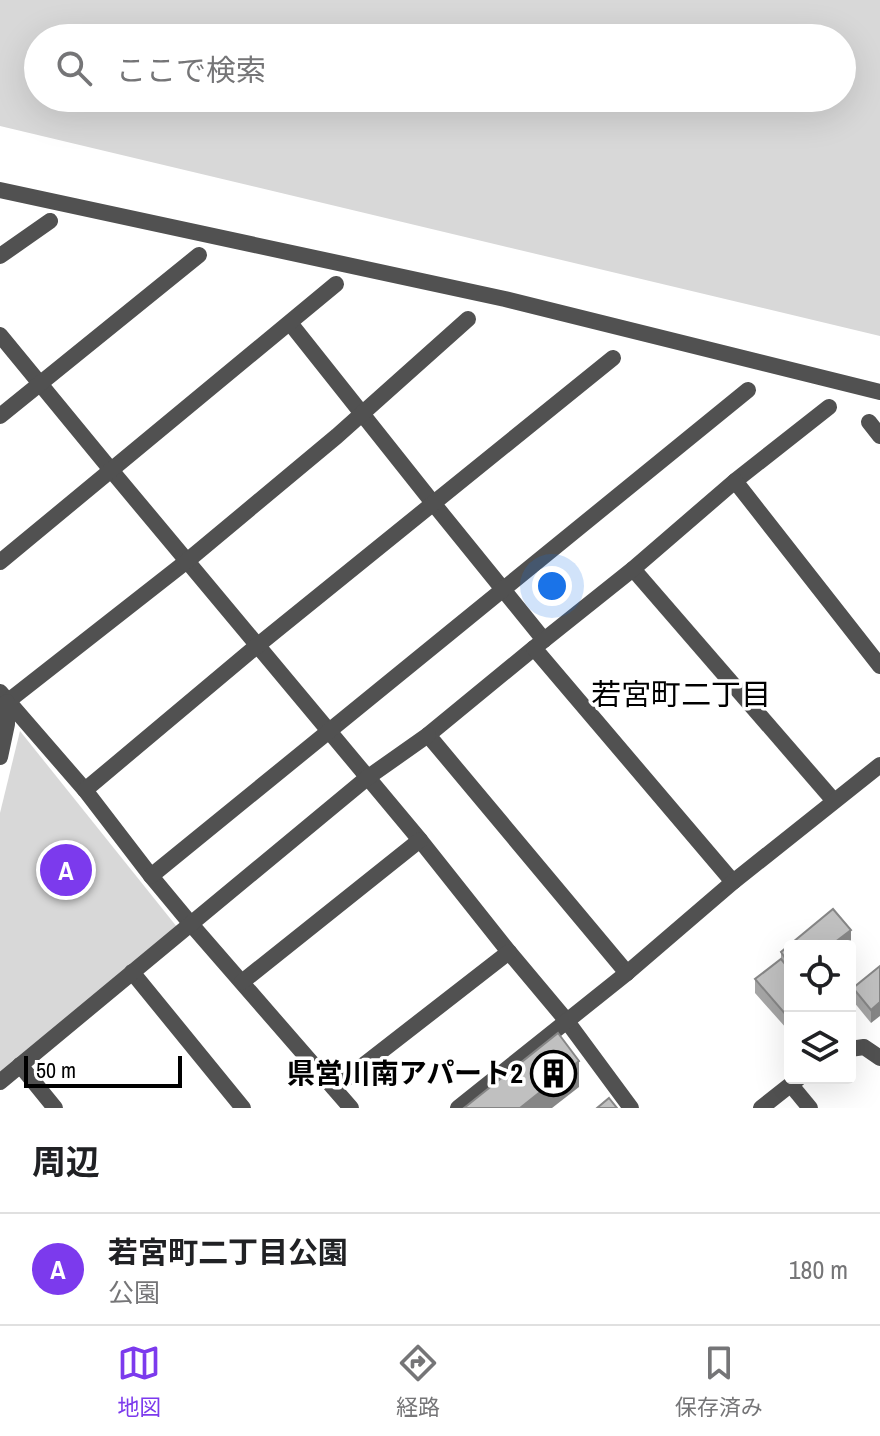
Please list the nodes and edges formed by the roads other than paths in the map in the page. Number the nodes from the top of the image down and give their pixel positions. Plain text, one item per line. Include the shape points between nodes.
1 (0, 190) edge
2 (50, 221) dead end
3 (199, 255) dead end
4 (0, 256) edge
5 (336, 284) dead end
6 (468, 319) dead end
7 (290, 323) junction
8 (0, 335) edge
9 (613, 358) dead end
10 (41, 385) junction
11 (748, 390) dead end
12 (880, 392) edge
13 (829, 407) dead end
14 (362, 414) junction
15 (0, 416) edge
16 (869, 422) dead end
17 (880, 436) edge
18 (111, 470) junction
19 (735, 481) junction
20 (433, 503) junction
21 (187, 561) junction
22 (0, 562) edge
23 (633, 569) junction
24 (503, 591) junction
25 (539, 644) junction
26 (258, 645) junction
27 (880, 666) edge
28 (2, 700) edge
29 (327, 731) junction
30 (428, 735) junction
31 (0, 757) edge
32 (878, 769) edge
33 (367, 778) junction
34 (85, 790) junction
35 (834, 801) junction
36 (420, 840) junction
37 (151, 876) junction
38 (733, 882) junction
39 (190, 923) junction
40 (509, 952) junction
41 (132, 972) junction
42 (627, 973) junction
43 (242, 982) junction
44 (566, 1020) junction
45 (856, 1048) edge
46 (880, 1058) edge
47 (20, 1065) junction
48 (0, 1082) edge
49 (792, 1084) edge
50 (796, 1084) edge
51 (334, 1088) junction
52 (55, 1108) edge
53 (243, 1108) edge
54 (351, 1108) edge
55 (458, 1108) edge
56 (631, 1108) edge
57 (761, 1108) edge
58 (810, 1108) edge

1 - 12 street via 505,299
2 - 4 street
3 - 10 street
5 - 7 street
6 - 14 street
7 - 14 street
7 - 18 street
8 - 10 street
9 - 20 street
10 - 15 street
10 - 18 street
11 - 24 street
13 - 19 street
14 - 20 street
14 - 21 street
16 - 17 street
18 - 21 street
18 - 22 street
19 - 23 street
19 - 27 street
20 - 24 street
20 - 26 street
21 - 26 street
21 - 28 street
23 - 25 street
23 - 35 street
24 - 25 street
24 - 29 street
25 - 30 street
25 - 38 street
26 - 29 street
26 - 34 street
28 - 31 street via 7,724
28 - 34 street
29 - 33 street
29 - 37 street
30 - 33 street
30 - 42 street
32 - 35 street
33 - 36 street
33 - 39 street
34 - 37 street
35 - 38 street
36 - 40 street
36 - 43 street
37 - 39 street
38 - 42 street
39 - 41 street
39 - 43 street
40 - 44 street
40 - 51 street
41 - 47 street
41 - 53 street
42 - 44 street
43 - 51 street
44 - 55 street
44 - 56 street
45 - 46 street via 864,1047
47 - 48 street
47 - 52 street
49 - 57 street
50 - 58 street
51 - 54 street

